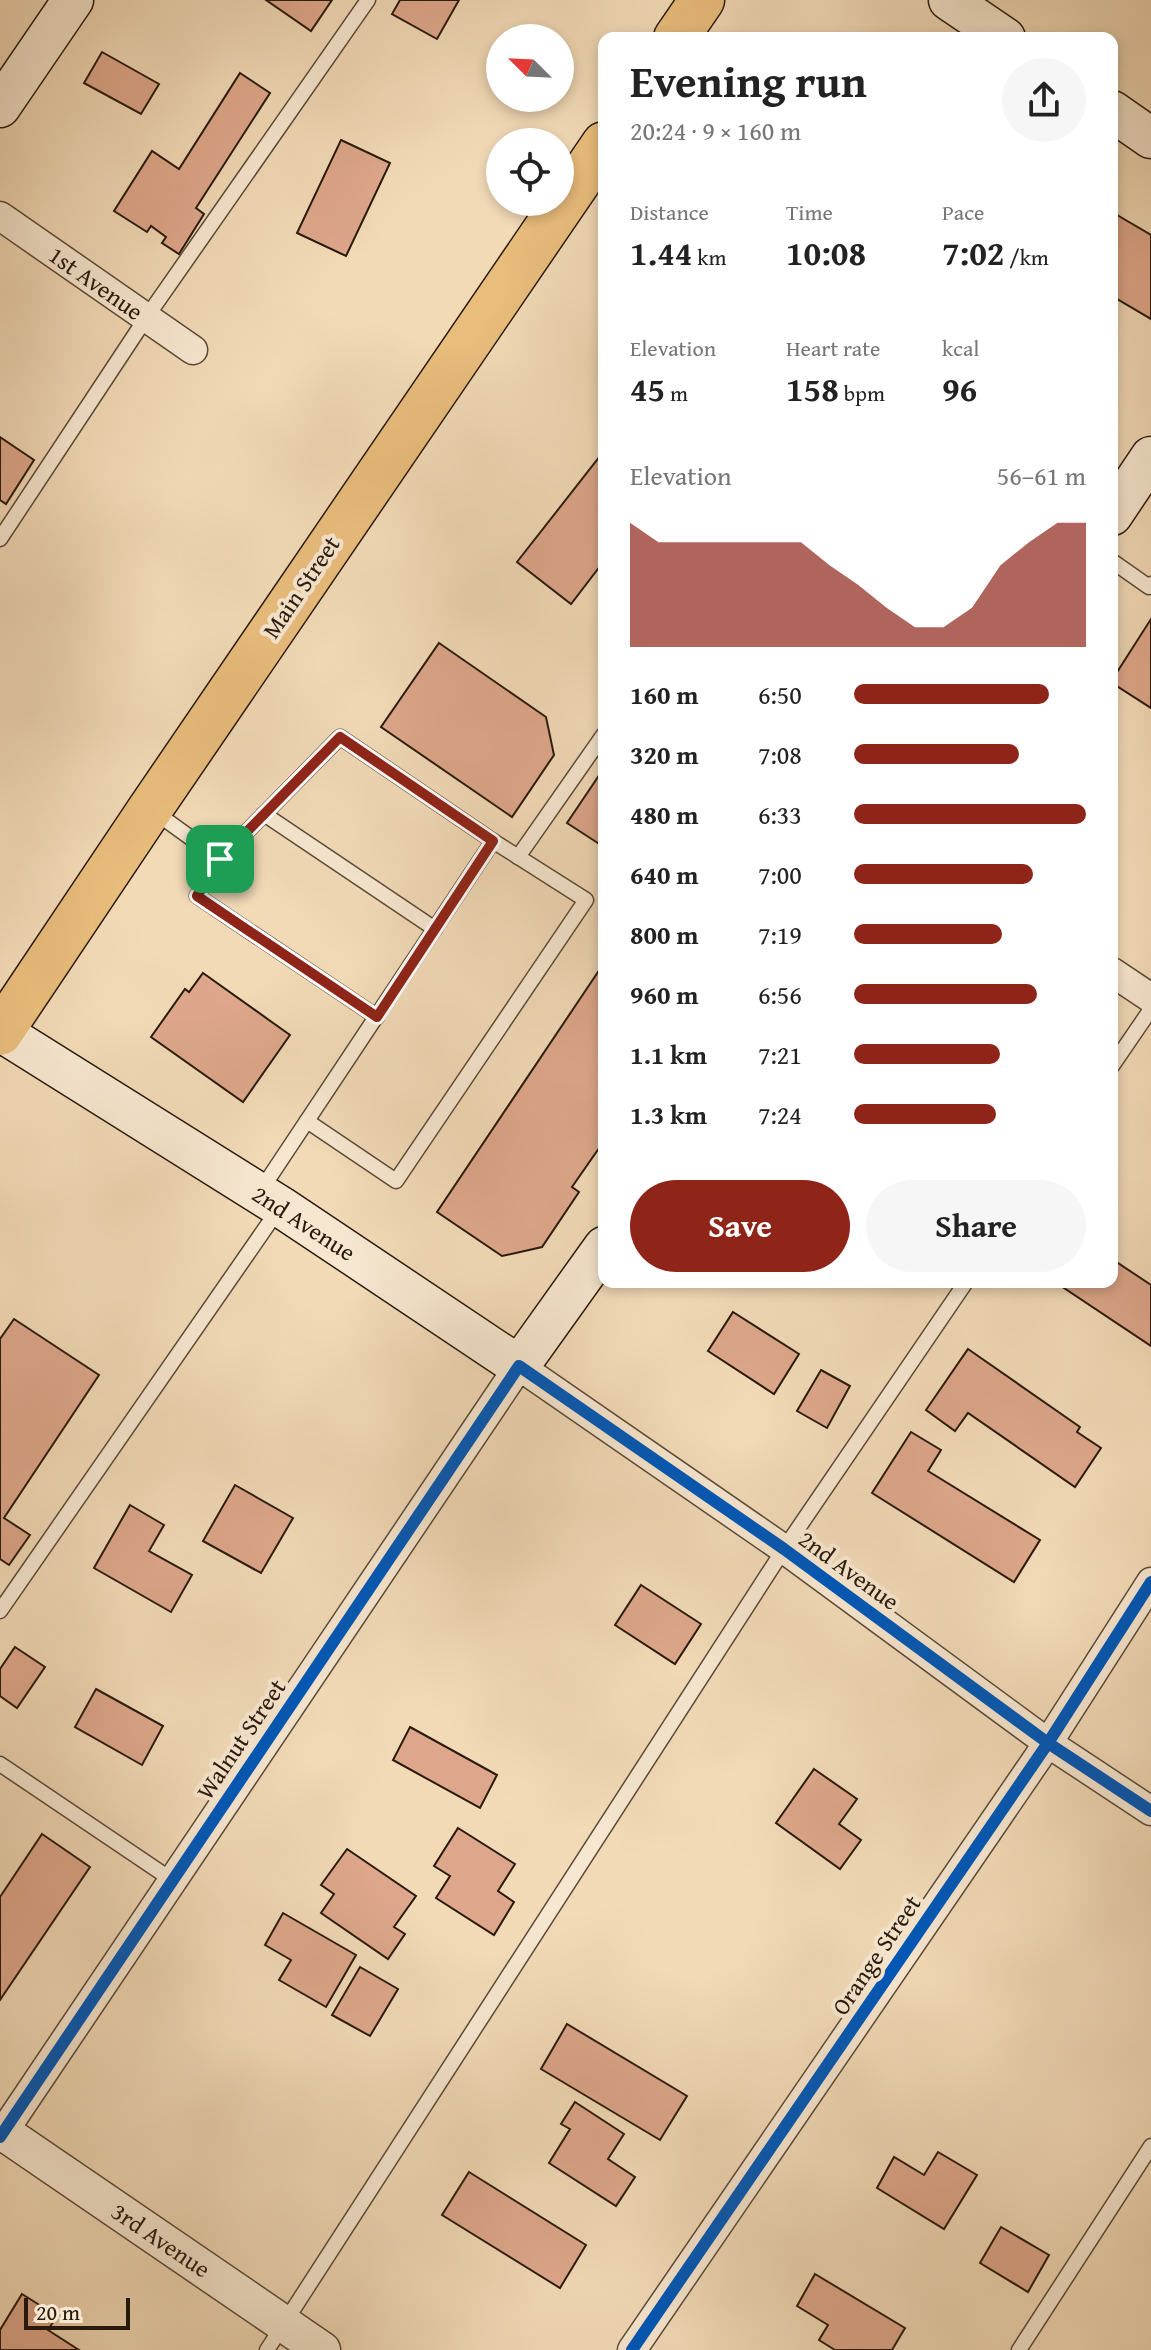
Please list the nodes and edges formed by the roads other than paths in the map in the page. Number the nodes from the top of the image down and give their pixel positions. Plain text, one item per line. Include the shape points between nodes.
1 (73, 0) edge
2 (368, 0) edge
3 (949, 0) edge
4 (996, 32) edge
5 (0, 107) edge
6 (1118, 115) edge
7 (1151, 138) edge
8 (598, 153) edge
9 (0, 216) edge
10 (146, 318) junction
11 (193, 350) dead end
12 (1151, 457) edge
13 (1118, 506) edge
14 (0, 539) edge
15 (1118, 565) edge
16 (1151, 584) edge
17 (598, 743) edge
18 (150, 809) junction
19 (264, 814) junction
20 (493, 841) junction
21 (518, 857) junction
22 (220, 859) junction
23 (435, 929) junction
24 (1118, 976) edge
25 (1151, 998) edge
26 (1151, 1009) edge
27 (377, 1017) junction
28 (0, 1032) edge
29 (1118, 1057) edge
30 (307, 1121) junction
31 (270, 1200) junction
32 (598, 1255) edge
33 (962, 1288) edge
34 (519, 1366) junction
35 (784, 1549) junction
36 (1151, 1582) edge
37 (0, 1611) edge
38 (1048, 1743) junction
39 (0, 1764) edge
40 (1151, 1811) edge
41 (172, 1880) junction
42 (1, 2133) edge
43 (1151, 2146) edge
44 (276, 2337) edge
45 (322, 2350) edge
46 (632, 2350) edge
47 (1019, 2350) edge

1 - 5 main road
2 - 10 lane
3 - 4 main road
6 - 7 main road
8 - 18 main road, Main Street
9 - 10 street, 1st Avenue
10 - 11 street, 1st Avenue
10 - 14 lane
12 - 13 main road
15 - 16 lane
17 - 21 lane
18 - 22 lane
18 - 28 main road, Main Street
19 - 20 lane via 340,737
19 - 22 lane
19 - 23 lane
20 - 21 lane
20 - 23 lane
21 - 30 lane via 586,900 396,1181
22 - 27 lane via 197,896
23 - 27 lane
24 - 25 street
26 - 29 lane
27 - 30 lane
28 - 31 main road, 2nd Avenue
30 - 31 lane
31 - 34 main road, 2nd Avenue
31 - 37 lane
32 - 34 main road, Walnut Street
33 - 35 lane
34 - 35 street, 2nd Avenue
34 - 41 street, Walnut Street
35 - 38 street, 2nd Avenue
35 - 44 lane
36 - 38 street, Orange Street
38 - 40 street, 2nd Avenue
38 - 46 street, Orange Street
39 - 41 lane
41 - 42 street, Walnut Street
42 - 44 street, 3rd Avenue
43 - 47 lane
44 - 45 street, 3rd Avenue

